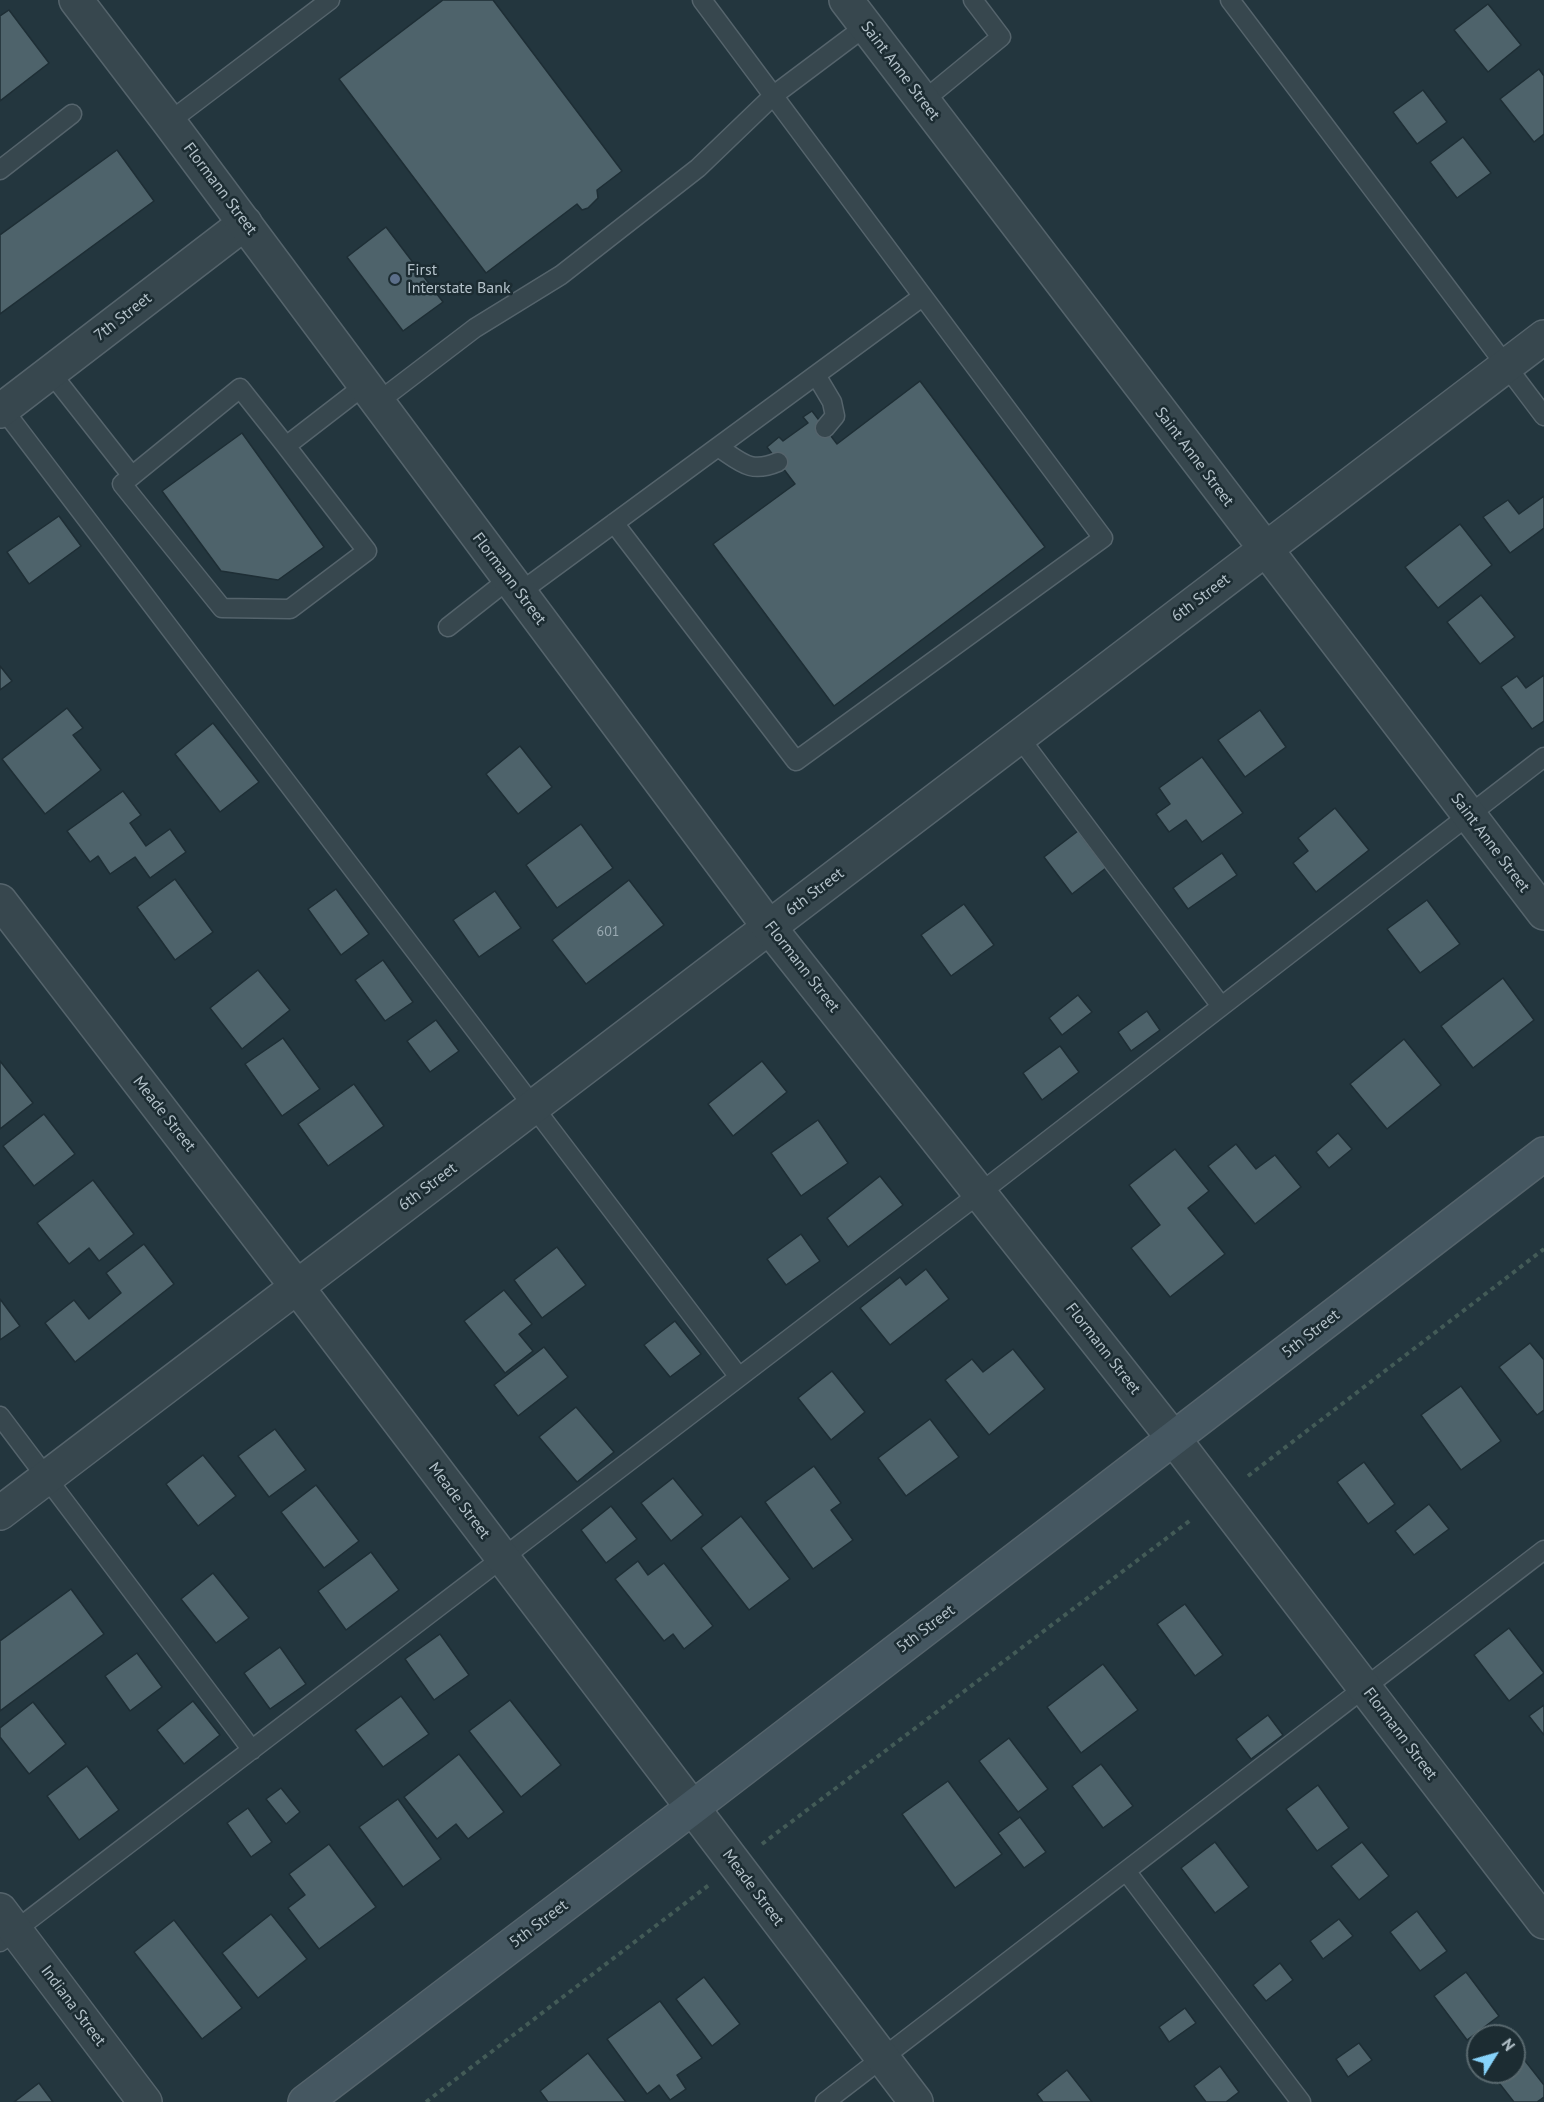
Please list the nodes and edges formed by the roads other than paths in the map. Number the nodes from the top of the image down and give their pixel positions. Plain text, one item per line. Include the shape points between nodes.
1 (76, 0) edge
2 (330, 0) edge
3 (702, 0) edge
4 (846, 0) edge
5 (973, 0) edge
6 (1230, 0) edge
7 (866, 26) junction
8 (774, 95) junction
9 (923, 101) junction
10 (72, 114) dead end
11 (170, 122) junction
12 (0, 170) edge
13 (245, 223) junction
14 (922, 297) junction
15 (1544, 337) edge
16 (1506, 366) junction
17 (51, 373) junction
18 (816, 375) junction
19 (371, 394) junction
20 (1, 408) edge
21 (1544, 416) edge
22 (825, 428) dead end
23 (286, 446) junction
24 (718, 447) junction
25 (778, 462) dead end
26 (132, 476) junction
27 (615, 523) junction
28 (1264, 549) junction
29 (514, 586) junction
30 (448, 627) dead end
31 (1019, 737) junction
32 (1544, 757) edge
33 (1468, 814) junction
34 (0, 901) edge
35 (1544, 913) edge
36 (770, 927) junction
37 (1221, 1006) junction
38 (533, 1107) junction
39 (1544, 1154) edge
40 (980, 1193) junction
41 (297, 1287) junction
42 (739, 1377) junction
43 (0, 1416) edge
44 (1174, 1439) junction
45 (46, 1478) junction
46 (0, 1513) edge
47 (1544, 1550) edge
48 (502, 1559) junction
49 (1365, 1688) junction
50 (252, 1750) junction
51 (692, 1809) junction
52 (1126, 1871) junction
53 (1544, 1922) edge
54 (5, 1927) edge
55 (883, 2058) junction
56 (145, 2102) edge
57 (305, 2102) edge
58 (825, 2102) edge
59 (916, 2102) edge
60 (1300, 2102) edge

1 - 11 street, Flormann Street
2 - 11 lane
3 - 8 lane
4 - 7 street, Saint Anne Street
5 - 9 lane via 1001,37
6 - 16 lane
7 - 8 lane
7 - 9 street, Saint Anne Street
8 - 14 lane
8 - 19 lane via 698,168 561,275
9 - 28 street, Saint Anne Street
10 - 12 lane
11 - 13 street, Flormann Street
13 - 17 street, 7th Street
13 - 19 street, Flormann Street
14 - 18 lane
14 - 27 lane via 1103,538 796,761
15 - 16 street, 6th Street
16 - 21 lane
16 - 28 street, 6th Street
17 - 20 street, 7th Street
17 - 26 lane
18 - 22 lane via 832,402 835,416
18 - 24 lane
19 - 23 lane
19 - 29 street, Flormann Street
20 - 38 lane
23 - 26 lane via 240,388
23 - 26 lane via 367,551 290,609 222,608 122,484
24 - 25 lane via 748,467 765,468
24 - 27 lane
27 - 29 lane
28 - 31 street, 6th Street
28 - 33 street, Saint Anne Street
29 - 30 lane
29 - 36 street, Flormann Street
31 - 36 street, 6th Street
31 - 37 lane
32 - 33 lane
33 - 35 street, Saint Anne Street
33 - 37 lane
34 - 41 street, Meade Street
36 - 38 street, 6th Street
36 - 40 street, Flormann Street
37 - 40 lane
38 - 41 street, 6th Street
38 - 42 lane
39 - 44 main road, 5th Street
40 - 42 lane
40 - 44 street, Flormann Street
41 - 45 street, 6th Street
41 - 48 street, Meade Street
42 - 48 lane
43 - 45 lane
44 - 49 street, Flormann Street
44 - 51 main road, 5th Street
45 - 46 street, 6th Street
45 - 50 lane
47 - 49 lane
48 - 50 lane
48 - 51 street, Meade Street
49 - 52 lane
49 - 53 street, Flormann Street
50 - 54 lane
51 - 55 street, Meade Street
51 - 57 main road, 5th Street
52 - 55 lane
52 - 60 lane
54 - 56 street, Indiana Street
55 - 58 lane
55 - 59 street, Meade Street

